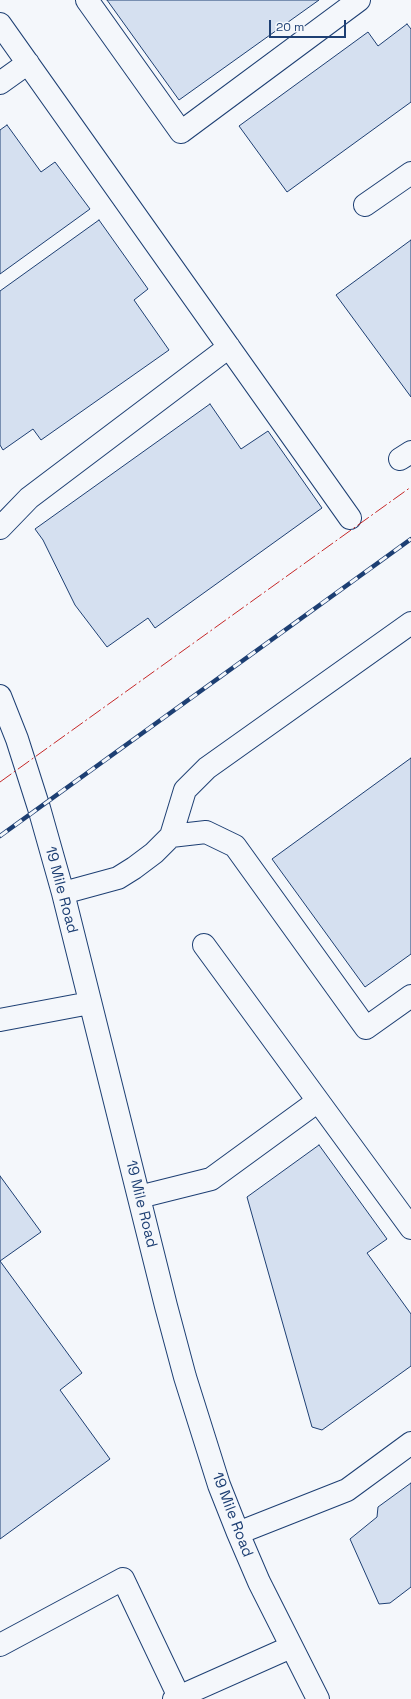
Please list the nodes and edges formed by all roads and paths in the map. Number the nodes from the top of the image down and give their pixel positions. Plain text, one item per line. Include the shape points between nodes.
1 (87, 0) edge
2 (359, 0) edge
3 (0, 24) edge
4 (28, 63) junction
5 (0, 83) edge
6 (411, 173) edge
7 (365, 205) dead end
8 (229, 347) junction
9 (350, 518) dead end
10 (0, 528) edge
11 (411, 623) edge
12 (0, 696) edge
13 (171, 836) junction
14 (63, 893) junction
15 (204, 945) dead end
16 (411, 996) edge
17 (90, 1003) junction
18 (0, 1020) edge
19 (318, 1102) junction
20 (139, 1197) junction
21 (411, 1228) edge
22 (411, 1443) edge
23 (238, 1533) junction
24 (0, 1645) edge
25 (291, 1647) junction
26 (178, 1698) edge
27 (318, 1699) edge

1 - 2 street via 181,132
3 - 4 street
4 - 5 street
4 - 8 street
6 - 7 street
8 - 9 street
8 - 10 street via 29,498
11 - 13 street via 206,768 185,790
12 - 14 street, 19 Mile Road via 17,739
13 - 14 street via 154,853 118,878
13 - 16 street via 206,832 235,846 366,1028
14 - 17 street, 19 Mile Road
15 - 19 street
17 - 18 street
17 - 20 street, 19 Mile Road
19 - 20 street via 211,1179
19 - 21 street
20 - 23 street, 19 Mile Road via 185,1377 219,1484
22 - 23 street via 347,1490
23 - 25 street, 19 Mile Road
24 - 26 street via 123,1579
25 - 26 street
25 - 27 street, 19 Mile Road

